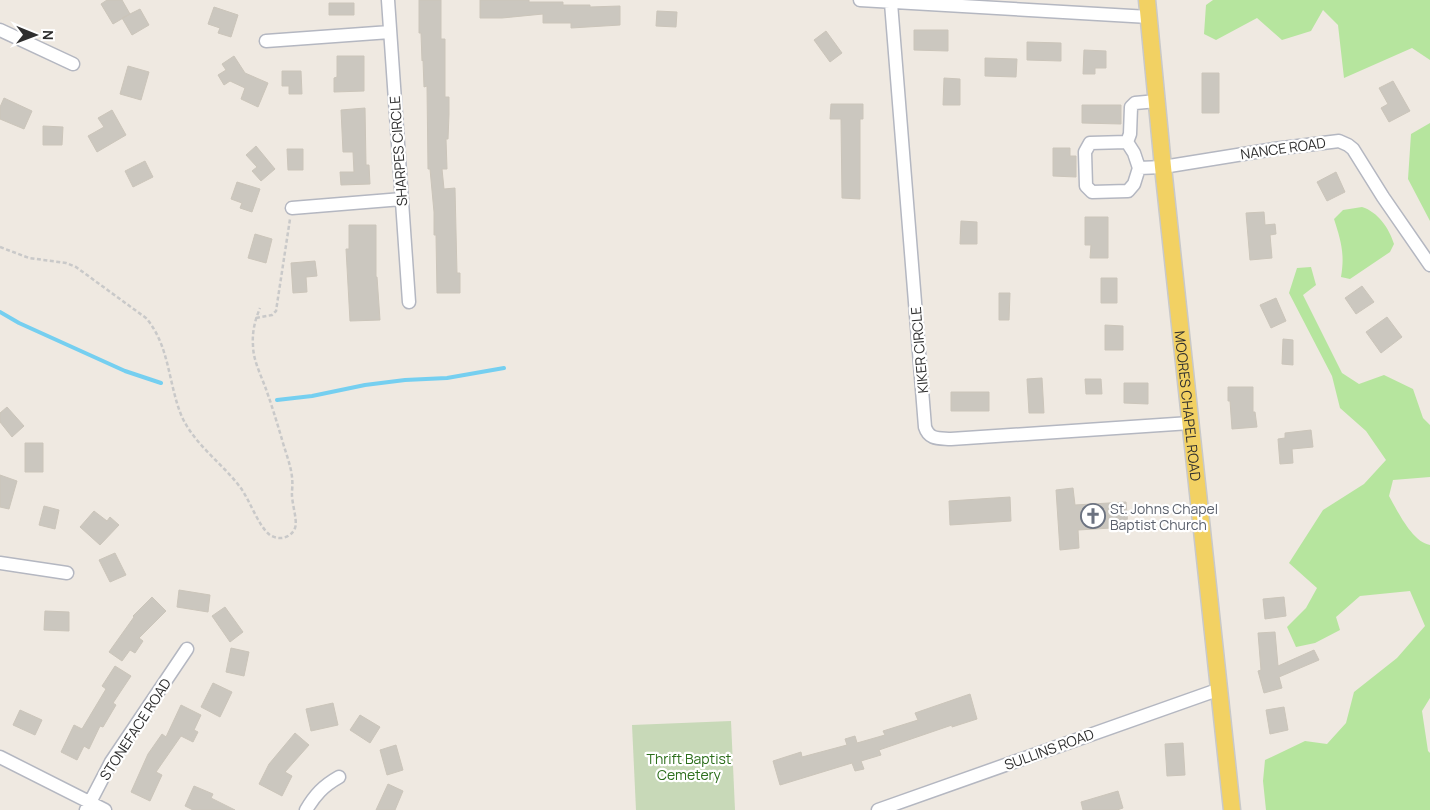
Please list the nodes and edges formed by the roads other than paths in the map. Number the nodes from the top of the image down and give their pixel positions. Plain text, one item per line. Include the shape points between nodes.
1 (388, 0) edge
2 (860, 0) edge
3 (1147, 0) edge
4 (891, 3) junction
5 (1149, 17) junction
6 (0, 30) edge
7 (390, 32) junction
8 (266, 41) dead end
9 (72, 64) dead end
10 (1157, 100) junction
11 (1127, 142) junction
12 (1163, 167) junction
13 (1139, 168) junction
14 (402, 199) junction
15 (292, 208) dead end
16 (1430, 265) edge
17 (409, 302) dead end
18 (1190, 423) junction
19 (0, 563) edge
20 (67, 573) dead end
21 (187, 649) dead end
22 (1220, 689) junction
23 (0, 758) edge
24 (338, 777) dead end
25 (88, 806) edge
26 (105, 810) edge
27 (306, 810) edge
28 (878, 810) edge
29 (1232, 810) edge

1 - 7 street, SHARPES CIRCLE
2 - 4 street
3 - 5 main road, MOORES CHAPEL ROAD
4 - 5 street
4 - 18 street, KIKER CIRCLE via 924,417 928,434 934,438 960,438
5 - 10 main road, MOORES CHAPEL ROAD
6 - 9 street
7 - 8 street
7 - 14 street, SHARPES CIRCLE
10 - 11 street via 1135,103 1131,107
10 - 12 main road, MOORES CHAPEL ROAD
11 - 13 street
11 - 13 street via 1090,143 1085,152 1086,186 1092,192 1128,191
12 - 13 street, NANCE ROAD
12 - 16 street, NANCE ROAD via 1340,141 1354,150
12 - 18 main road, MOORES CHAPEL ROAD
14 - 15 street
14 - 17 street, SHARPES CIRCLE
18 - 22 main road, MOORES CHAPEL ROAD
19 - 20 street
21 - 25 street, STONEFACE ROAD via 111,762
22 - 28 street, SULLINS ROAD
22 - 29 main road, MOORES CHAPEL ROAD
23 - 25 street
24 - 27 street via 316,793
25 - 26 street

